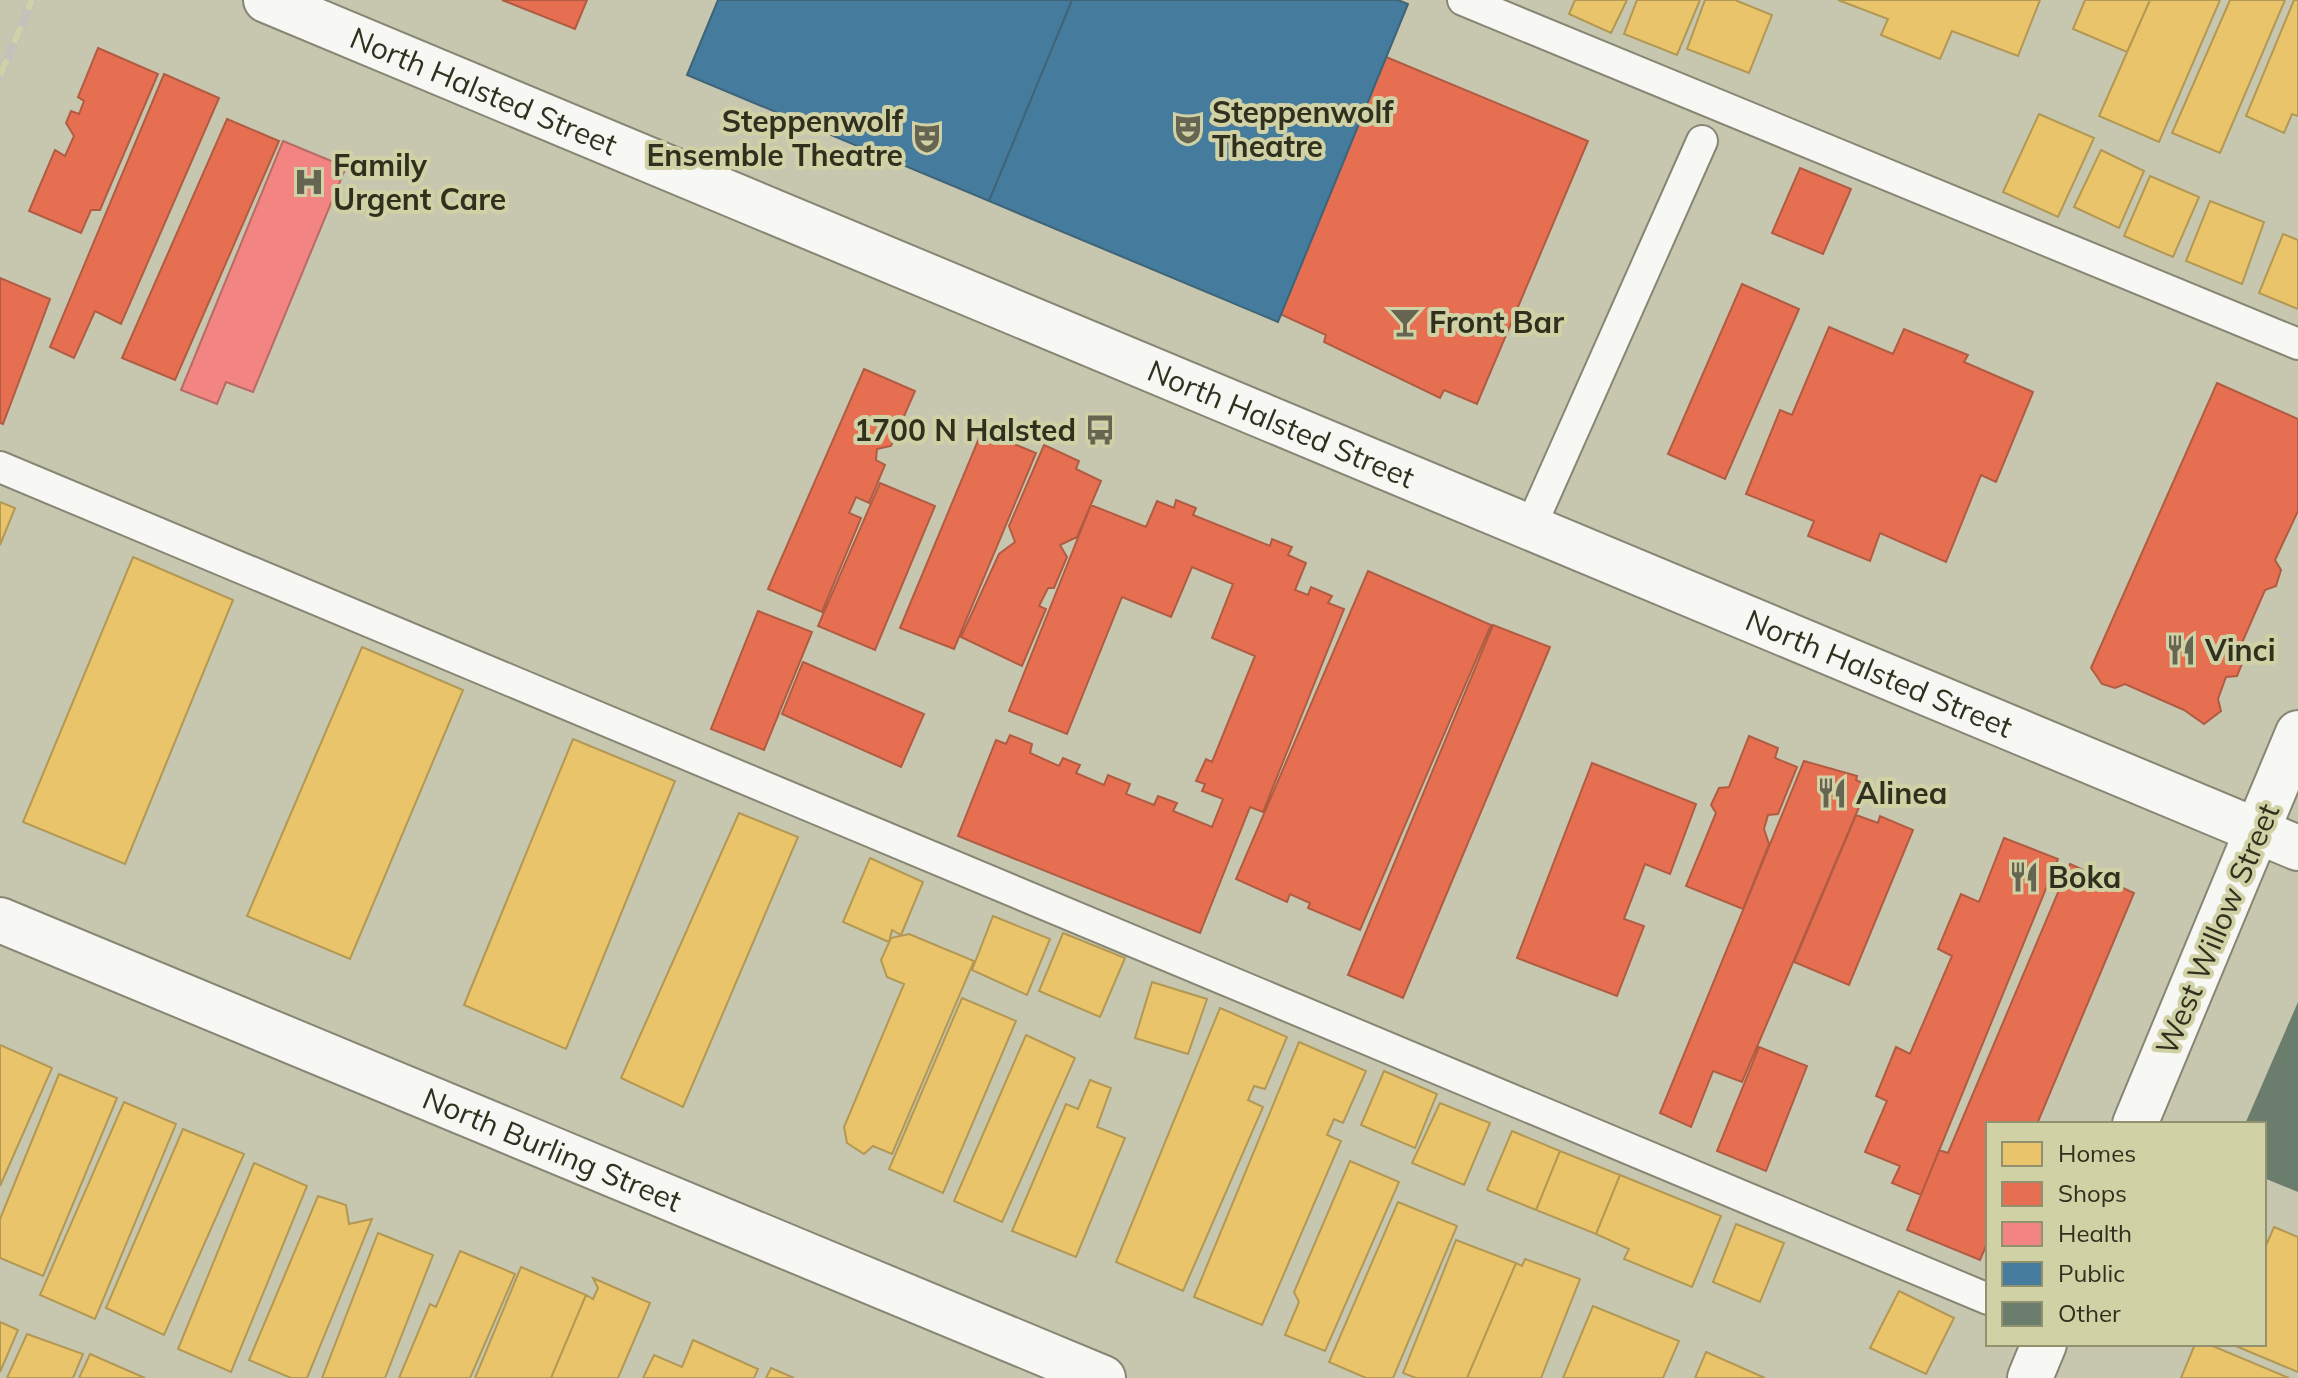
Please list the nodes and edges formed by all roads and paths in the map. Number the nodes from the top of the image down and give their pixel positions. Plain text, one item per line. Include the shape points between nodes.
1 (266, 0) edge
2 (1463, 0) edge
3 (1702, 141) dead end
4 (2298, 344) edge
5 (0, 467) edge
6 (1530, 528) junction
7 (2298, 733) edge
8 (2257, 831) junction
9 (2298, 848) edge
10 (0, 920) edge
11 (2136, 1122) edge
12 (1986, 1298) edge
13 (2043, 1346) edge
14 (1103, 1378) edge
15 (2030, 1378) edge

1 - 6 main road, North Halsted Street
2 - 4 lane
3 - 6 lane
5 - 12 lane
6 - 8 main road, North Halsted Street
7 - 8 main road, West Willow Street
8 - 9 main road, North Halsted Street
8 - 11 main road, West Willow Street
10 - 14 main road, North Burling Street
13 - 15 main road

